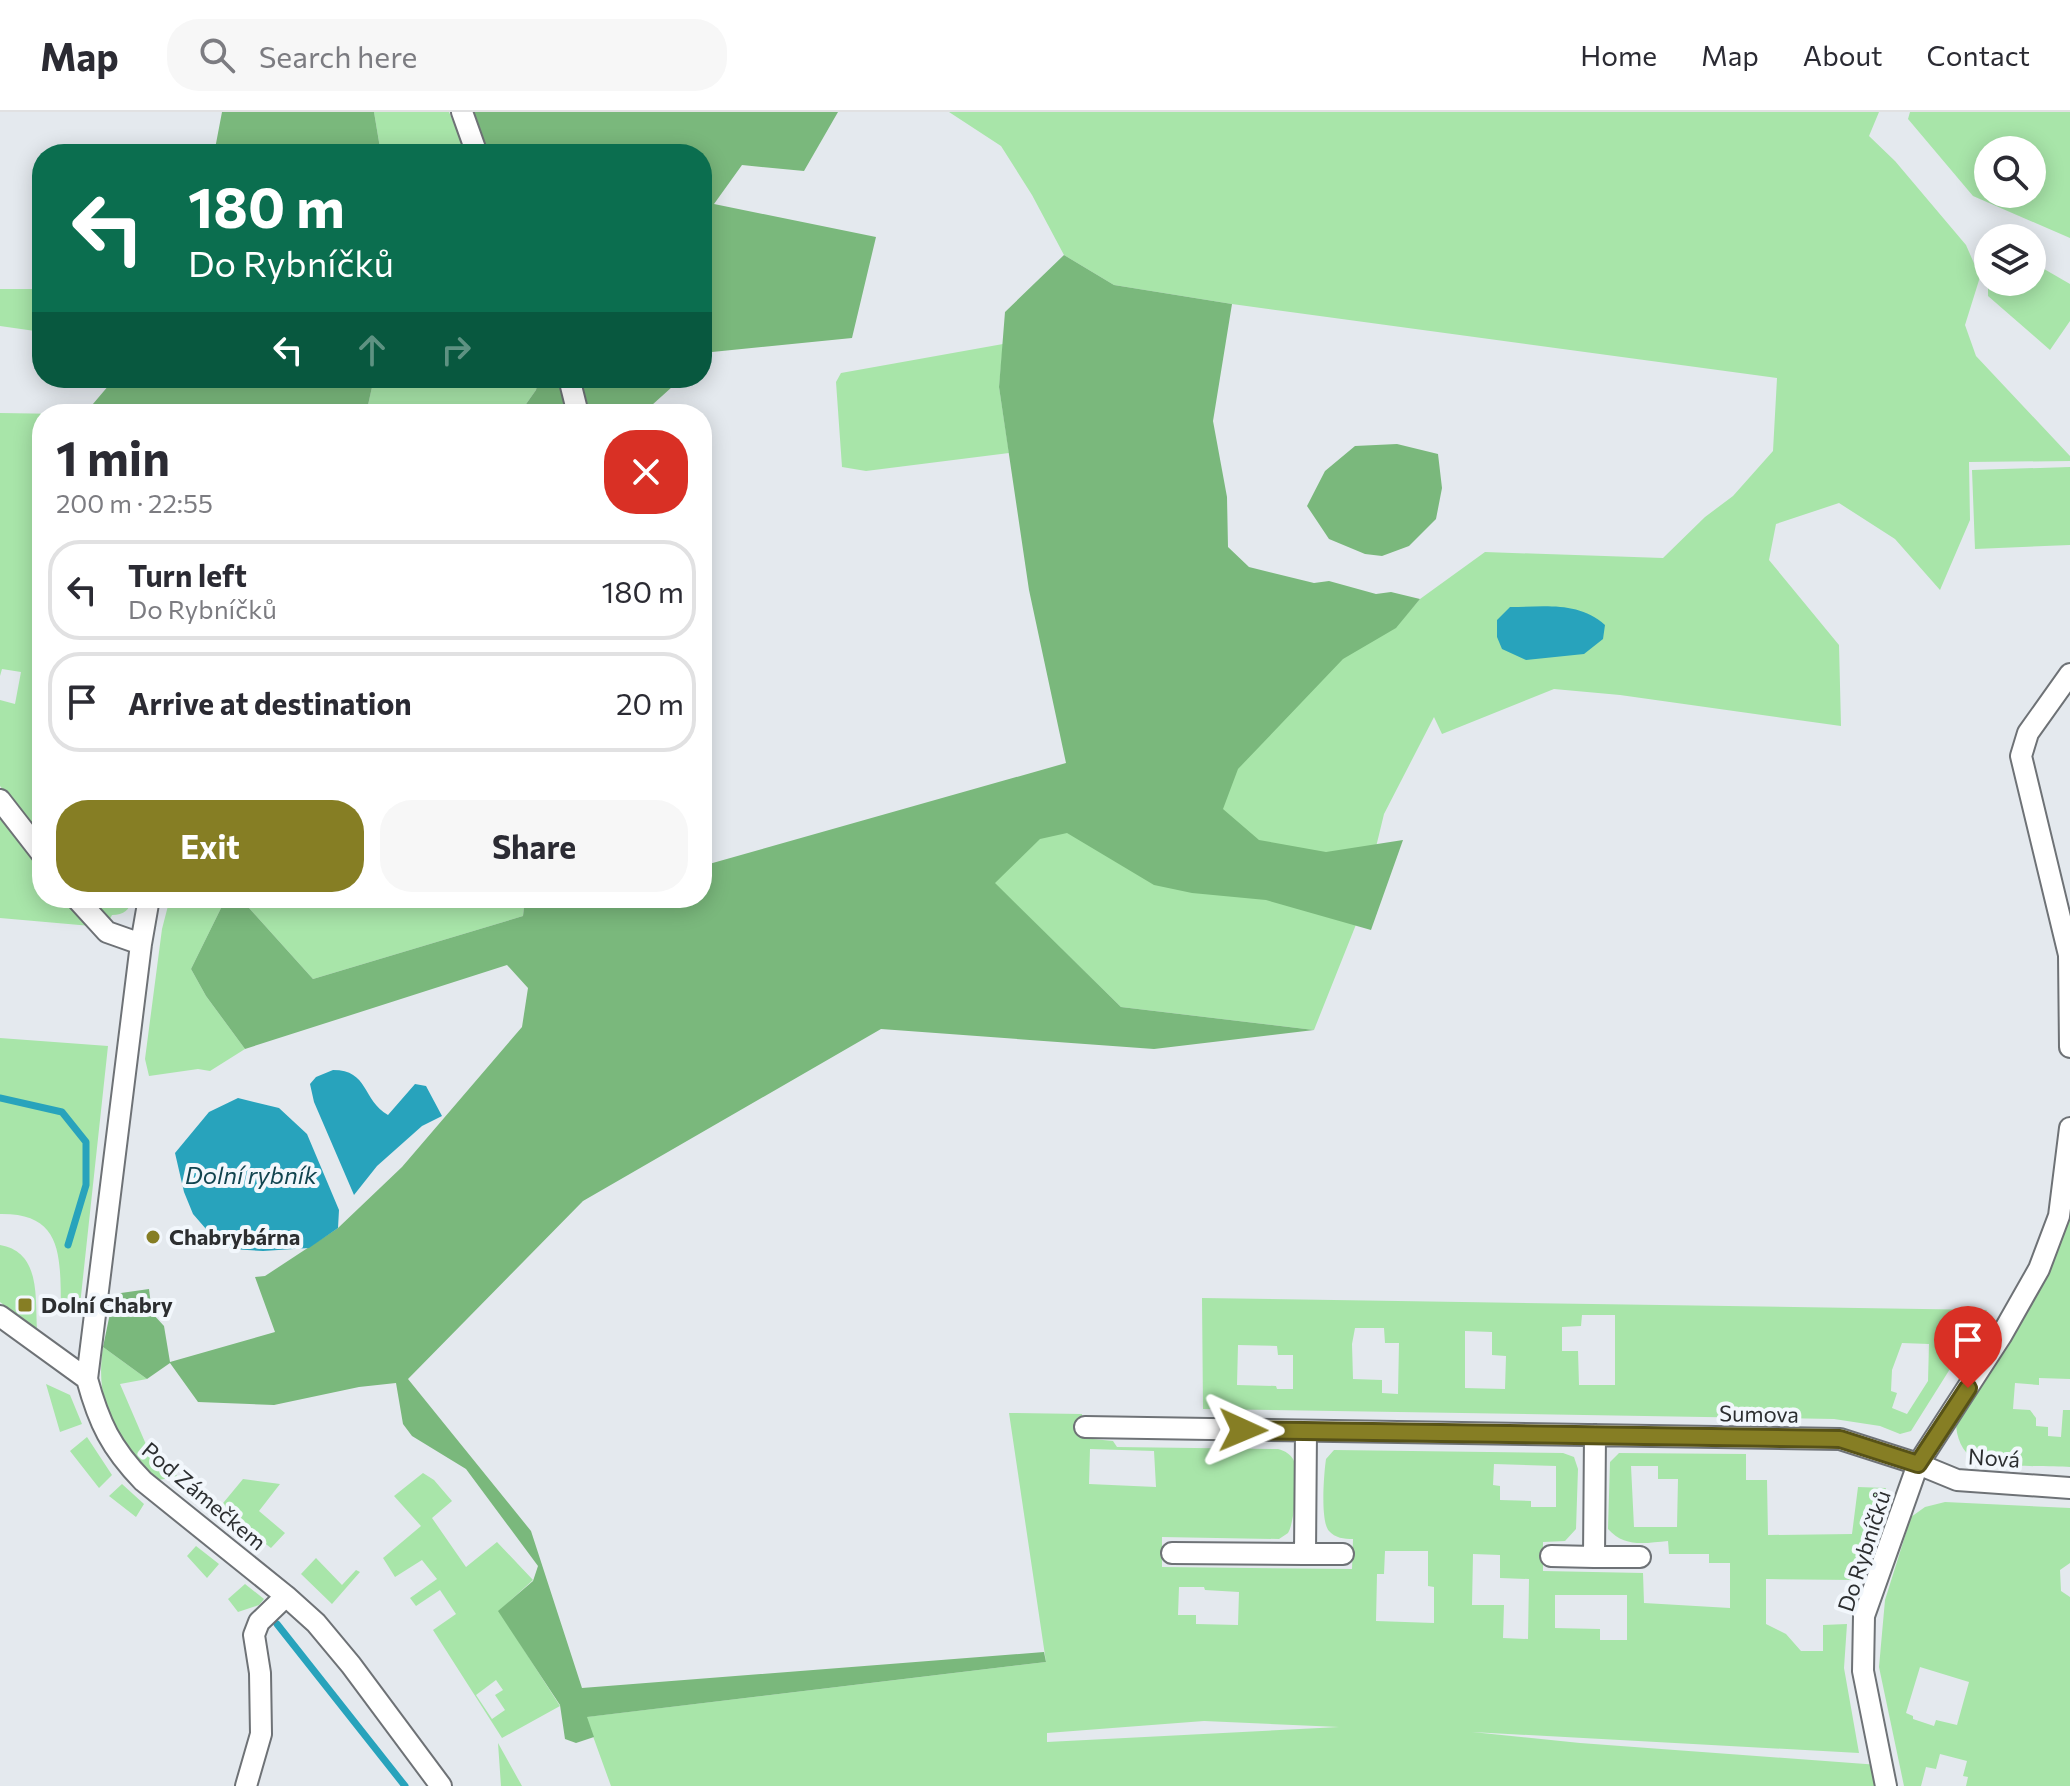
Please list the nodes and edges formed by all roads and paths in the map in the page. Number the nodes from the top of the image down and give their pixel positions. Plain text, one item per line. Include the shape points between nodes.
1 (462, 112) edge
2 (473, 144) edge
3 (2070, 674) edge
4 (0, 800) edge
5 (32, 841) edge
6 (85, 908) edge
7 (147, 908) edge
8 (141, 944) junction
9 (2070, 1047) edge
10 (2070, 1128) edge
11 (0, 1316) edge
12 (87, 1379) junction
13 (1085, 1427) dead end
14 (1306, 1431) junction
15 (1595, 1435) junction
16 (1918, 1464) junction
17 (2070, 1488) edge
18 (1172, 1553) dead end
19 (1305, 1554) junction
20 (1343, 1554) dead end
21 (1551, 1556) dead end
22 (1594, 1557) junction
23 (1640, 1557) dead end
24 (286, 1596) junction
25 (246, 1786) edge
26 (441, 1786) edge
27 (1886, 1786) edge

1 - 2 street
3 - 9 street via 2028,733 2021,756 2069,955
4 - 5 street
6 - 8 street via 107,932
7 - 8 street, Pod Zámečkem
8 - 12 street, Pod Zámečkem
10 - 16 street, Do Rybníčků via 2059,1216 2039,1269
11 - 12 street
12 - 24 street, Pod Zámečkem via 104,1433 125,1463
13 - 14 street, Sumova
14 - 15 street, Sumova
14 - 19 street
15 - 16 street, Sumova via 1840,1439
15 - 22 street
16 - 17 street, Nová via 1957,1480
16 - 27 street, Do Rybníčků via 1864,1616 1863,1671
18 - 19 street
19 - 20 street
21 - 22 street
22 - 23 street
24 - 25 street via 259,1622 254,1635 261,1734
24 - 26 street, Pod Zámečkem via 351,1665

